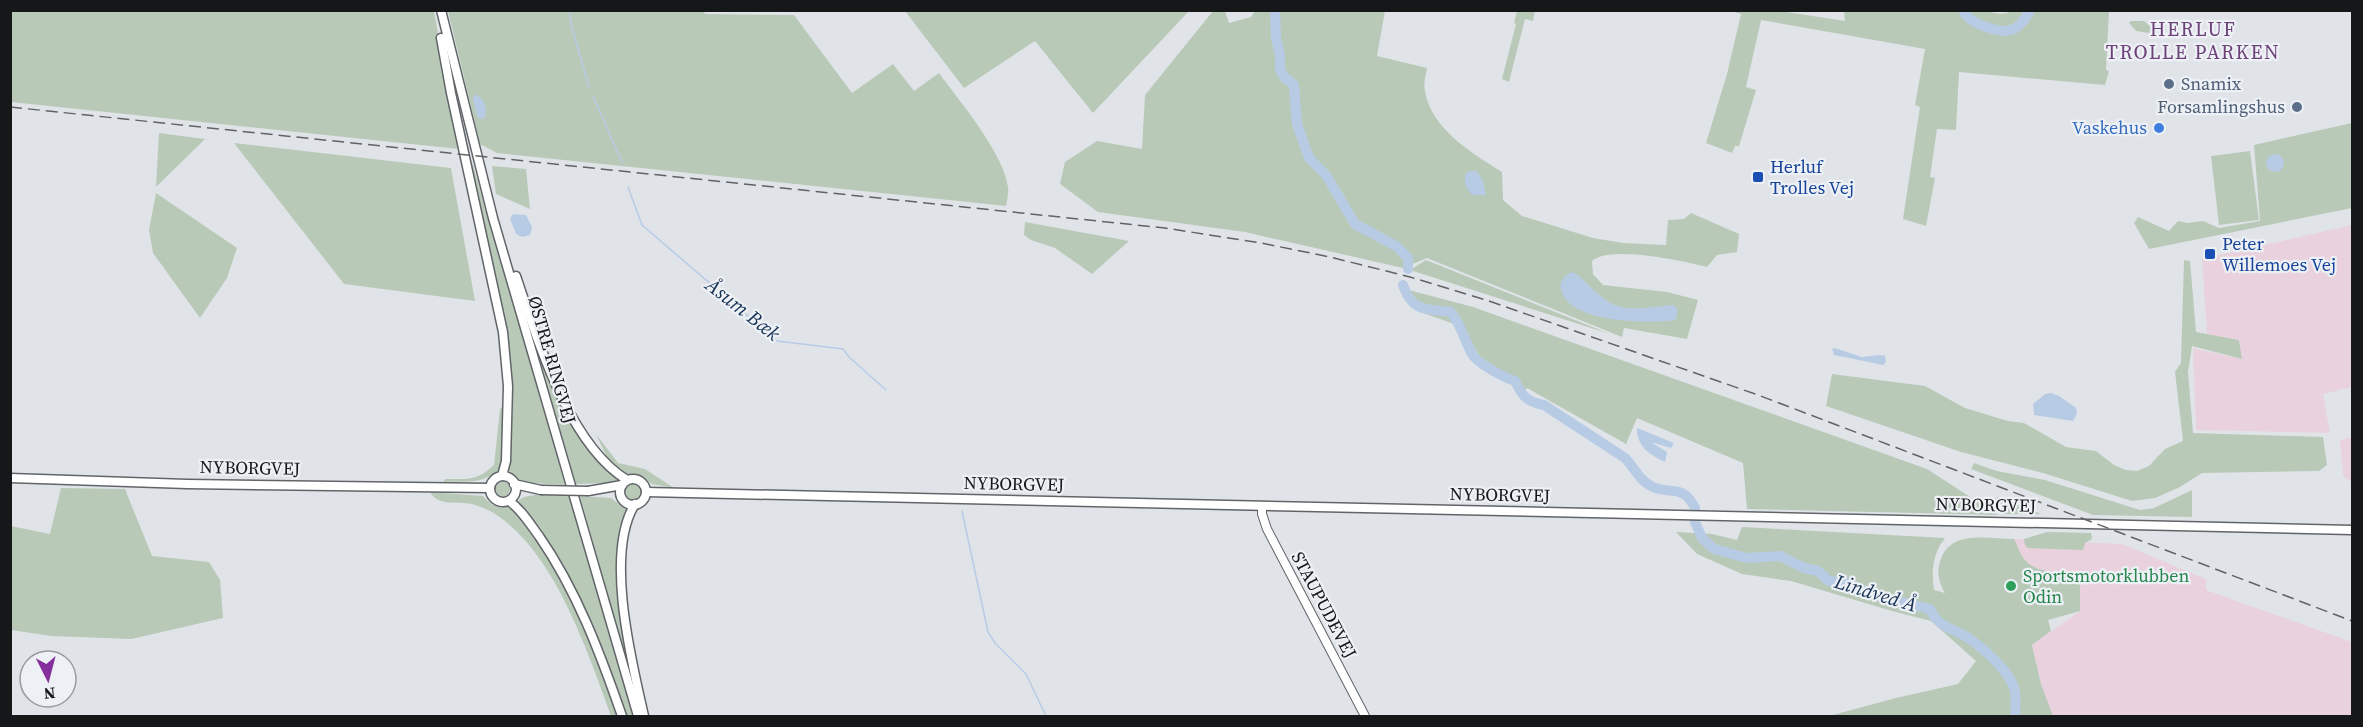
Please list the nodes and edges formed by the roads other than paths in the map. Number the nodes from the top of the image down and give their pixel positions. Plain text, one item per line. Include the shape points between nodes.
1 (440, 10) edge
2 (493, 218) junction
3 (502, 476) junction
4 (10, 478) edge
5 (624, 482) junction
6 (514, 484) junction
7 (490, 488) junction
8 (541, 490) junction
9 (588, 491) junction
10 (646, 492) junction
11 (511, 498) junction
12 (622, 498) junction
13 (635, 504) junction
14 (1262, 506) junction
15 (2352, 530) edge
16 (622, 717) edge
17 (638, 717) edge
18 (644, 717) edge
19 (1365, 717) edge

1 - 2 main road, ØSTRE RINGVEJ
1 - 3 main road via 451,93 503,332 508,386
2 - 5 main road via 538,344 564,402 599,455
2 - 17 main road, ØSTRE RINGVEJ
3 - 6 main road
3 - 7 main road
4 - 7 main road, NYBORGVEJ
5 - 9 main road
5 - 10 main road via 638,479
5 - 12 main road
6 - 8 main road
6 - 11 main road
7 - 11 main road via 490,494 498,501
8 - 9 main road, bridge
8 - 11 main road
9 - 12 main road
10 - 13 main road via 641,502
10 - 14 main road, NYBORGVEJ
11 - 16 main road via 552,555 570,588 589,626
12 - 13 main road
13 - 18 main road via 626,523 622,555 623,612
14 - 15 main road, NYBORGVEJ
14 - 19 street, STAUPUDEVEJ via 1267,530

